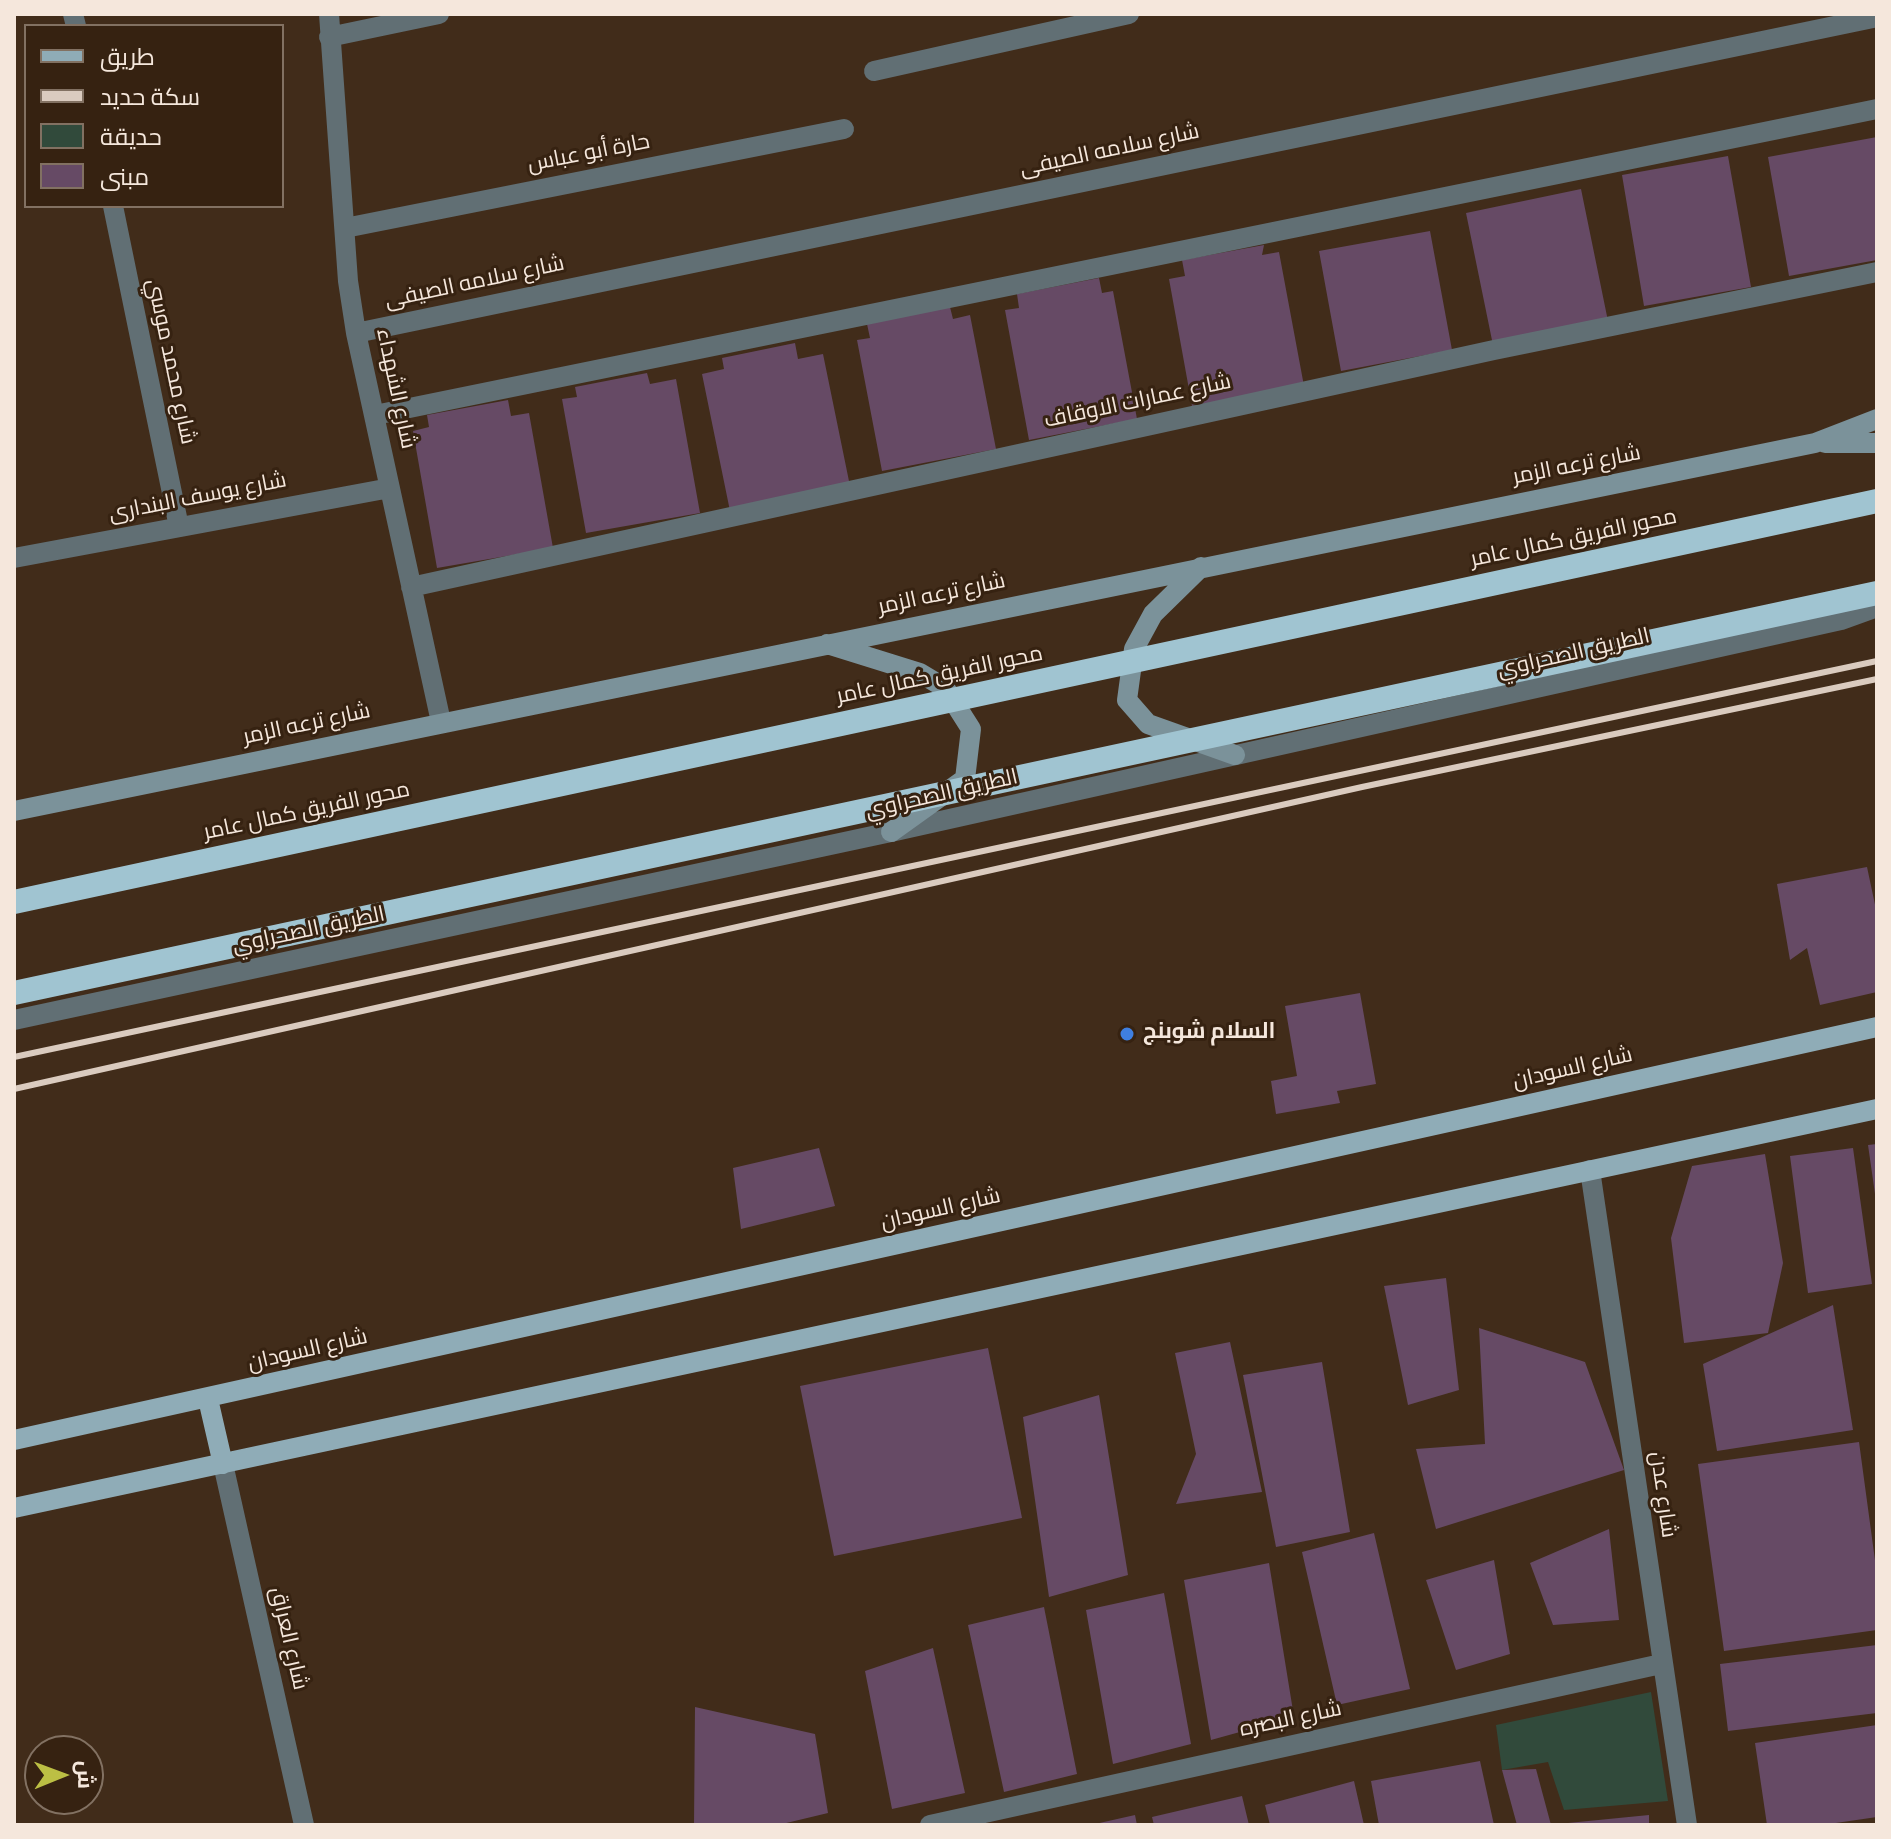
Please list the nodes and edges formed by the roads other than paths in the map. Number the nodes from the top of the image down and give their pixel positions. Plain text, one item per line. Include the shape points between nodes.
1 (329, 14) edge
2 (439, 14) edge
3 (1129, 14) edge
4 (1874, 21) edge
5 (329, 37) junction
6 (874, 71) dead end
7 (1877, 109) edge
8 (844, 129) dead end
9 (113, 208) edge
10 (345, 228) junction
11 (1877, 272) edge
12 (356, 333) junction
13 (375, 415) junction
14 (1877, 419) edge
15 (1815, 443) junction
16 (1877, 443) edge
17 (390, 488) junction
18 (1877, 501) edge
19 (179, 527) junction
20 (14, 558) edge
21 (1201, 567) junction
22 (411, 587) junction
23 (1877, 593) edge
24 (1877, 607) edge
25 (825, 644) junction
26 (441, 722) junction
27 (1235, 755) junction
28 (14, 811) edge
29 (891, 832) junction
30 (14, 902) edge
31 (14, 993) edge
32 (14, 1020) edge
33 (1877, 1027) edge
34 (1877, 1109) edge
35 (1590, 1170) junction
36 (208, 1399) junction
37 (14, 1440) edge
38 (223, 1464) junction
39 (14, 1508) edge
40 (1661, 1664) junction
41 (304, 1825) edge
42 (930, 1825) edge
43 (1687, 1825) edge

1 - 5 street, شارع الشهداء
2 - 5 street
3 - 6 street
4 - 12 street, شارع سلامه الصيفى
5 - 10 street, شارع الشهداء
7 - 13 street
8 - 10 street, حارة أبو عباس
9 - 19 street, شارع محمد موسي
10 - 12 street, شارع الشهداء
11 - 22 street, شارع عمارات الاوقاف via 1494,350
12 - 13 street, شارع الشهداء
13 - 17 street, شارع الشهداء
14 - 15 street, شارع ترعه الزمر
15 - 16 street
15 - 21 street, شارع ترعه الزمر
17 - 19 street, شارع يوسف البندارى
17 - 22 street, شارع الشهداء
18 - 30 highway, محور الفريق كمال عامر, bridge
19 - 20 street, شارع يوسف البندارى
21 - 25 street, شارع ترعه الزمر
21 - 27 street via 1153,614 1134,649 1127,700 1148,724
22 - 26 street, شارع الشهداء
23 - 31 highway, bridge
24 - 27 street, الطريق الصحراوي via 1841,620
25 - 26 street, شارع ترعه الزمر
25 - 29 street via 920,673 945,688 971,729 965,779
26 - 28 street, شارع ترعه الزمر
27 - 29 street, الطريق الصحراوي
29 - 32 street, الطريق الصحراوي
33 - 36 main road, شارع السودان
34 - 35 main road
35 - 38 main road
35 - 40 street, شارع عدن
36 - 37 main road, شارع السودان
36 - 38 main road
38 - 39 main road
38 - 41 street, شارع العراق
40 - 42 street, شارع البصره
40 - 43 street, شارع عدن

